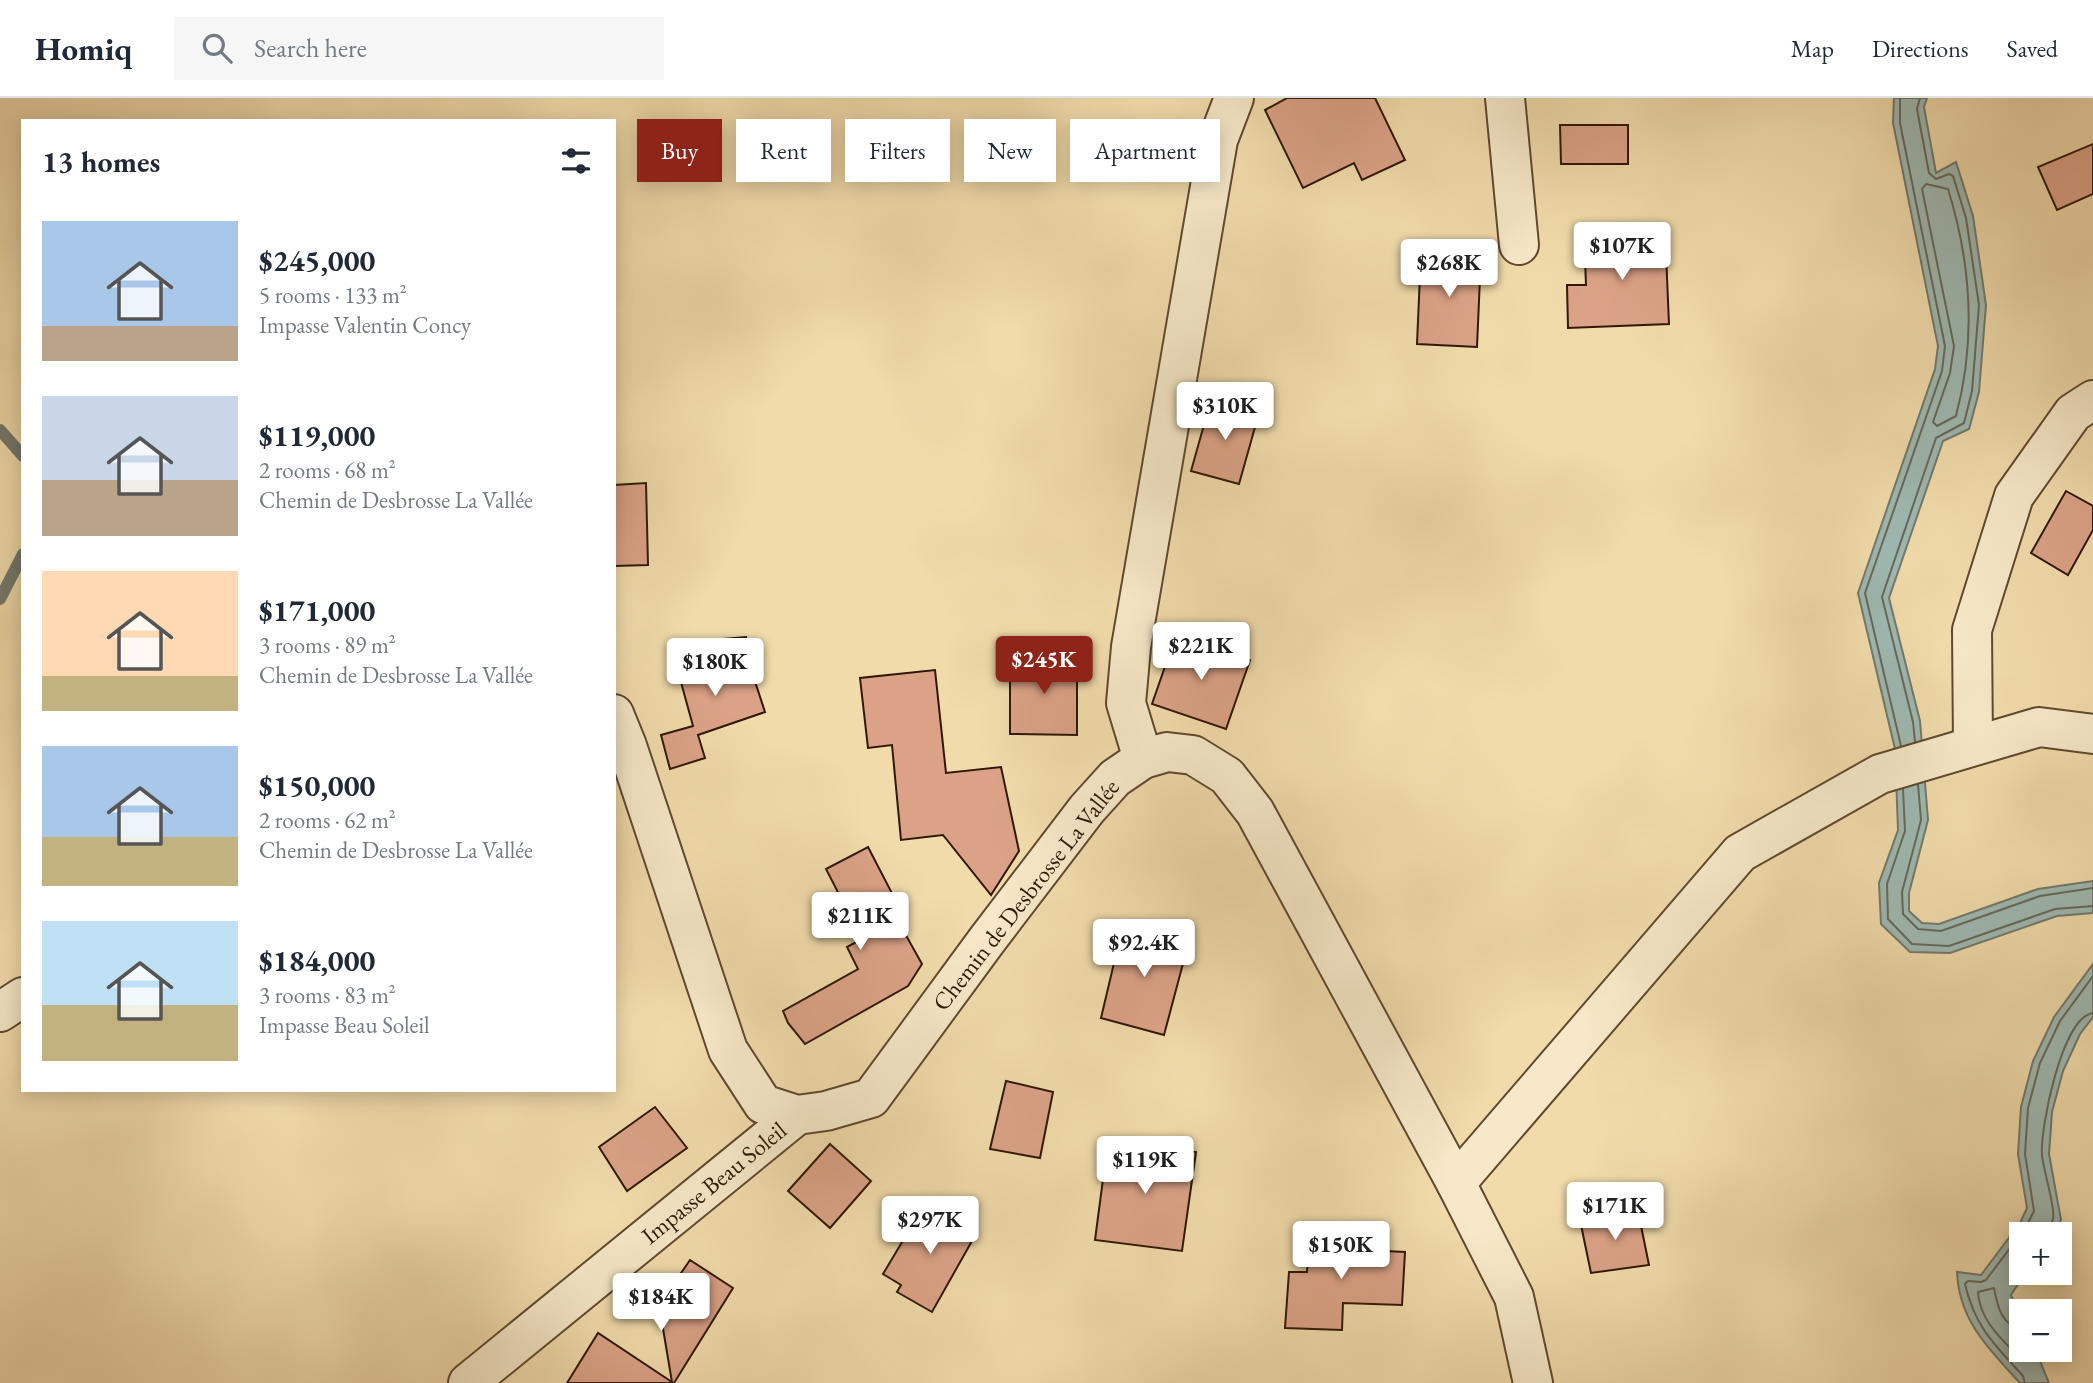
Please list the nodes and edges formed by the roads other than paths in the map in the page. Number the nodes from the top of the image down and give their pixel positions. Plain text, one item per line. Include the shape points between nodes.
1 (1234, 98) edge
2 (1505, 98) edge
3 (1520, 245) dead end
4 (2093, 400) edge
5 (616, 719) edge
6 (2093, 734) edge
7 (1973, 746) junction
8 (1143, 760) junction
9 (21, 998) edge
10 (0, 1012) edge
11 (797, 1115) junction
12 (1456, 1183) junction
13 (468, 1383) edge
14 (1533, 1383) edge

1 - 8 street via 1219,140 1131,647 1126,703
2 - 3 street
4 - 7 street via 2073,413 2014,496 1972,630
5 - 11 street, Chemin de Desbrosse La Vallée via 728,1051 763,1104
6 - 7 street via 2039,727
7 - 12 street via 1880,774 1740,853
8 - 11 street, Chemin de Desbrosse La Vallée via 1115,778 1087,810 871,1098
8 - 12 street, Chemin de Desbrosse La Vallée via 1167,752 1193,755 1227,776 1255,812
9 - 10 street
11 - 13 street, Impasse Beau Soleil
12 - 14 street, Chemin de Desbrosse La Vallée via 1514,1297

